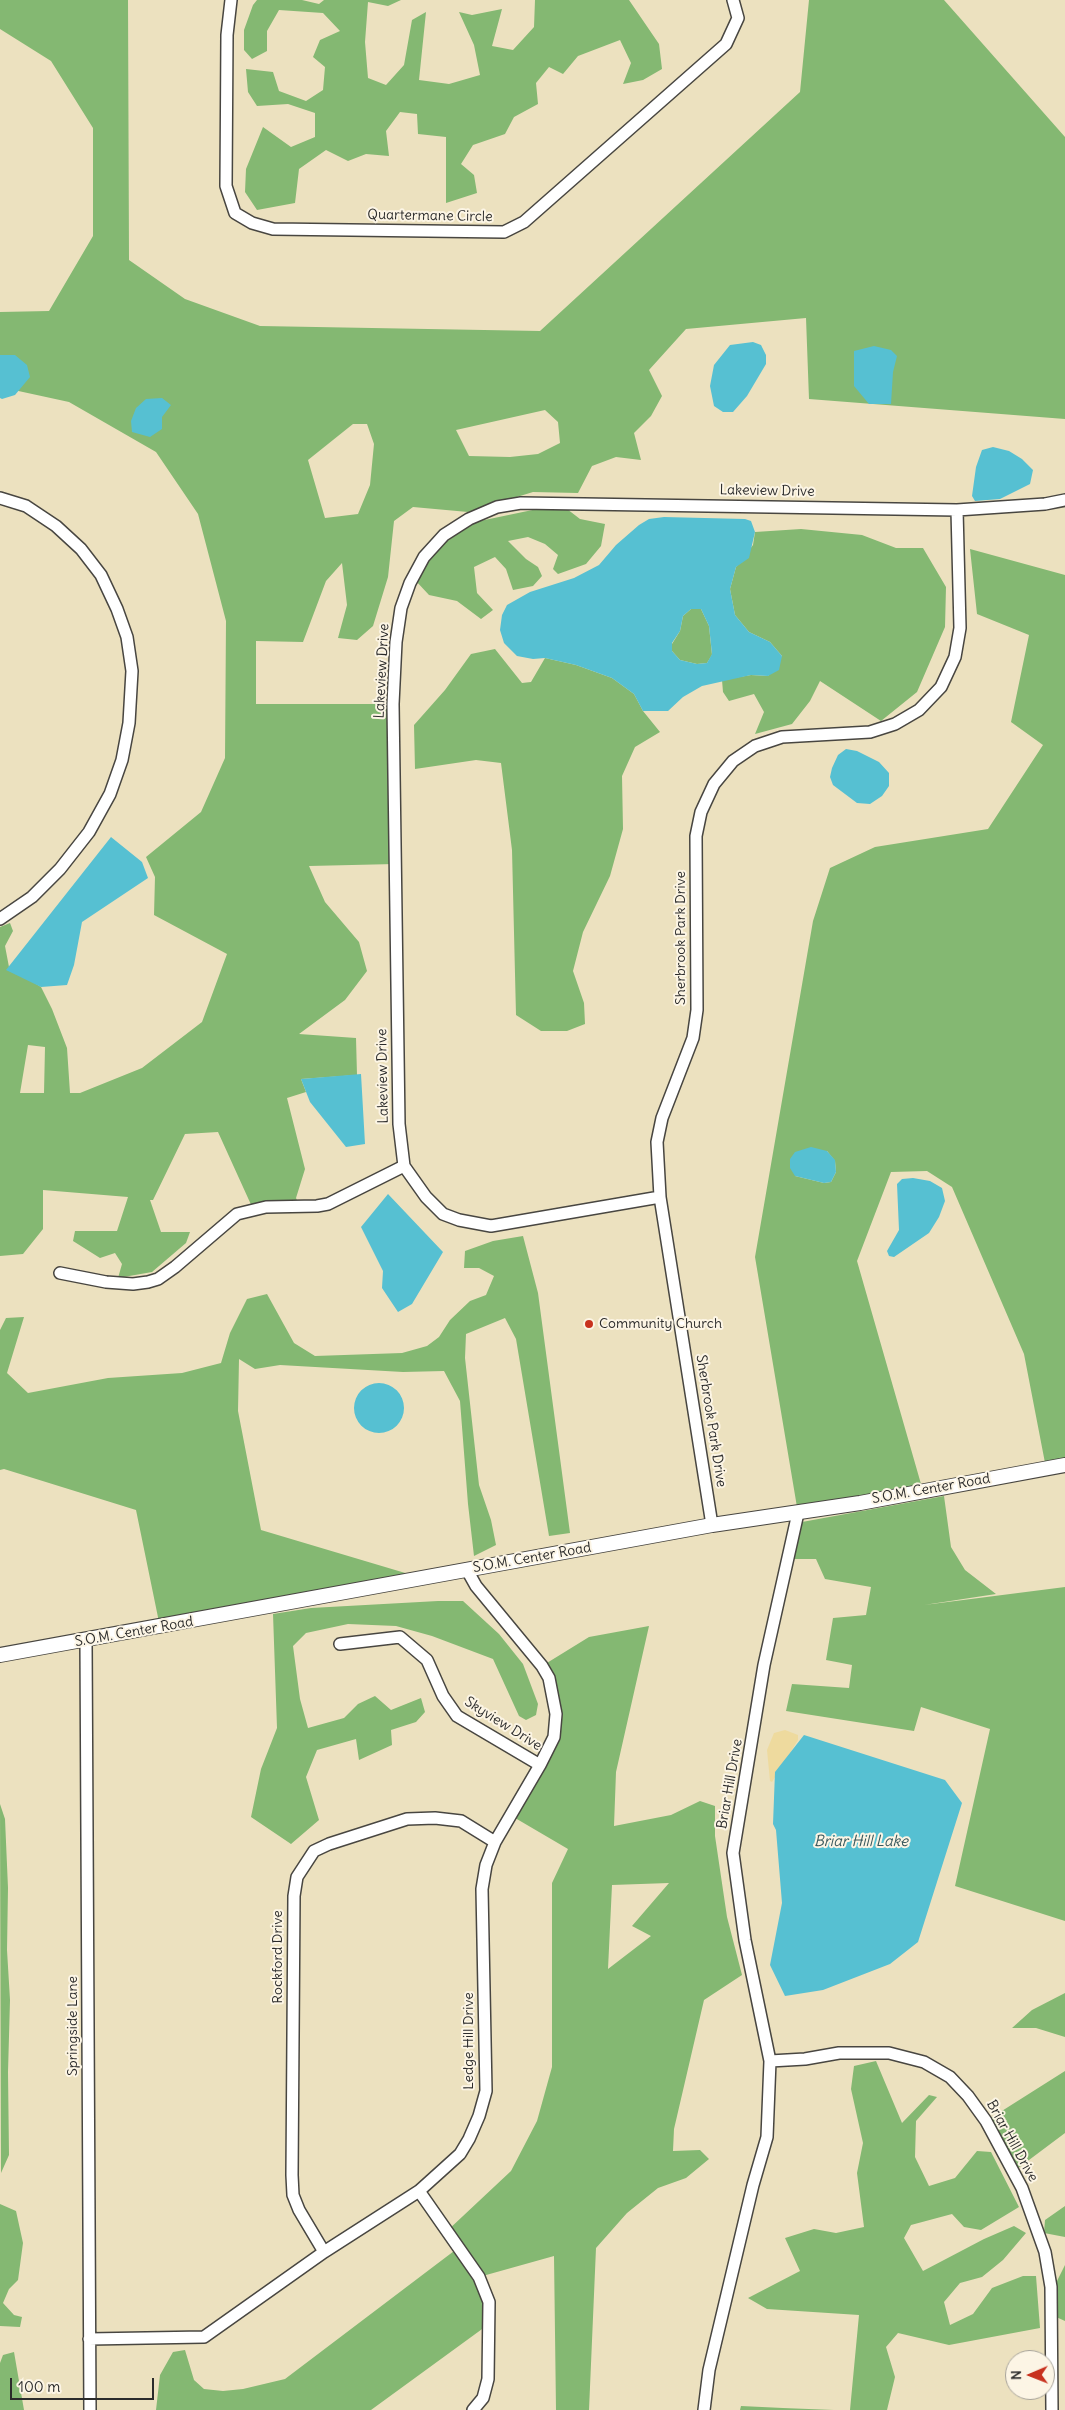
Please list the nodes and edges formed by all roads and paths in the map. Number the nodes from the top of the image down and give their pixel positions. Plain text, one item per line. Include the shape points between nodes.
1 (231, 0) edge
2 (732, 0) edge
3 (0, 498) edge
4 (1065, 500) edge
5 (957, 510) junction
6 (0, 919) edge
7 (404, 1166) junction
8 (660, 1197) junction
9 (60, 1273) dead end
10 (1065, 1465) edge
11 (798, 1513) junction
12 (712, 1525) junction
13 (467, 1570) junction
14 (86, 1641) junction
15 (340, 1644) dead end
16 (0, 1655) edge
17 (540, 1765) junction
18 (495, 1842) junction
19 (770, 2061) junction
20 (419, 2191) junction
21 (324, 2252) junction
22 (89, 2340) junction
23 (1065, 2399) edge
24 (1053, 2405) edge
25 (90, 2410) edge
26 (473, 2410) edge
27 (704, 2410) edge

1 - 2 street, Quartermane Circle via 227,35 226,186 235,213 252,224 272,229 504,232 524,222 726,44 738,18
3 - 6 street via 26,506 56,526 81,549 101,575 128,637 132,670 129,723 122,760 110,794 89,832 60,869 32,897
4 - 5 street, Lakeview Drive
5 - 7 street, Lakeview Drive via 521,503 497,507 469,518 444,535 424,557 401,608 393,704 399,1124
5 - 8 street, Sherbrook Park Drive via 960,628 955,656 941,687 919,710 895,724 870,732 782,737 755,746 733,761 714,784 701,812 696,836 697,1010 693,1038 662,1118 657,1142
7 - 8 street, Lakeview Drive via 443,1214 491,1226
7 - 9 street via 328,1204 266,1207 236,1214 158,1279 133,1284
8 - 12 street, Sherbrook Park Drive
10 - 11 main road, S.O.M. Center Road
11 - 12 main road, S.O.M. Center Road
11 - 19 street, Briar Hill Drive via 764,1665 733,1853 742,1922
12 - 13 main road, S.O.M. Center Road
13 - 14 main road, S.O.M. Center Road
13 - 17 street, Ledge Hill Drive via 476,1586 531,1651 549,1678 556,1714 554,1737
14 - 16 main road, S.O.M. Center Road
14 - 22 street, Springside Lane
15 - 17 street, Skyview Drive via 400,1636 426,1660 443,1696 457,1716
17 - 18 street, Ledge Hill Drive
18 - 20 street, Ledge Hill Drive via 482,1889 486,2091 479,2116 460,2154
18 - 21 street, Rockford Drive via 461,1821 435,1818 407,1820 314,1851 297,1877 294,1896 293,2195
19 - 24 street, Briar Hill Drive via 889,2053 924,2062 950,2077 968,2096 986,2121 1022,2188 1045,2252 1051,2288
19 - 27 street, Briar Hill Drive via 767,2137 709,2370
20 - 21 street, Ledge Hill Drive
20 - 26 street via 480,2277 489,2302 488,2379 483,2398
21 - 22 street, Ledge Hill Drive via 204,2337
22 - 25 street, Springside Lane
23 - 24 street

